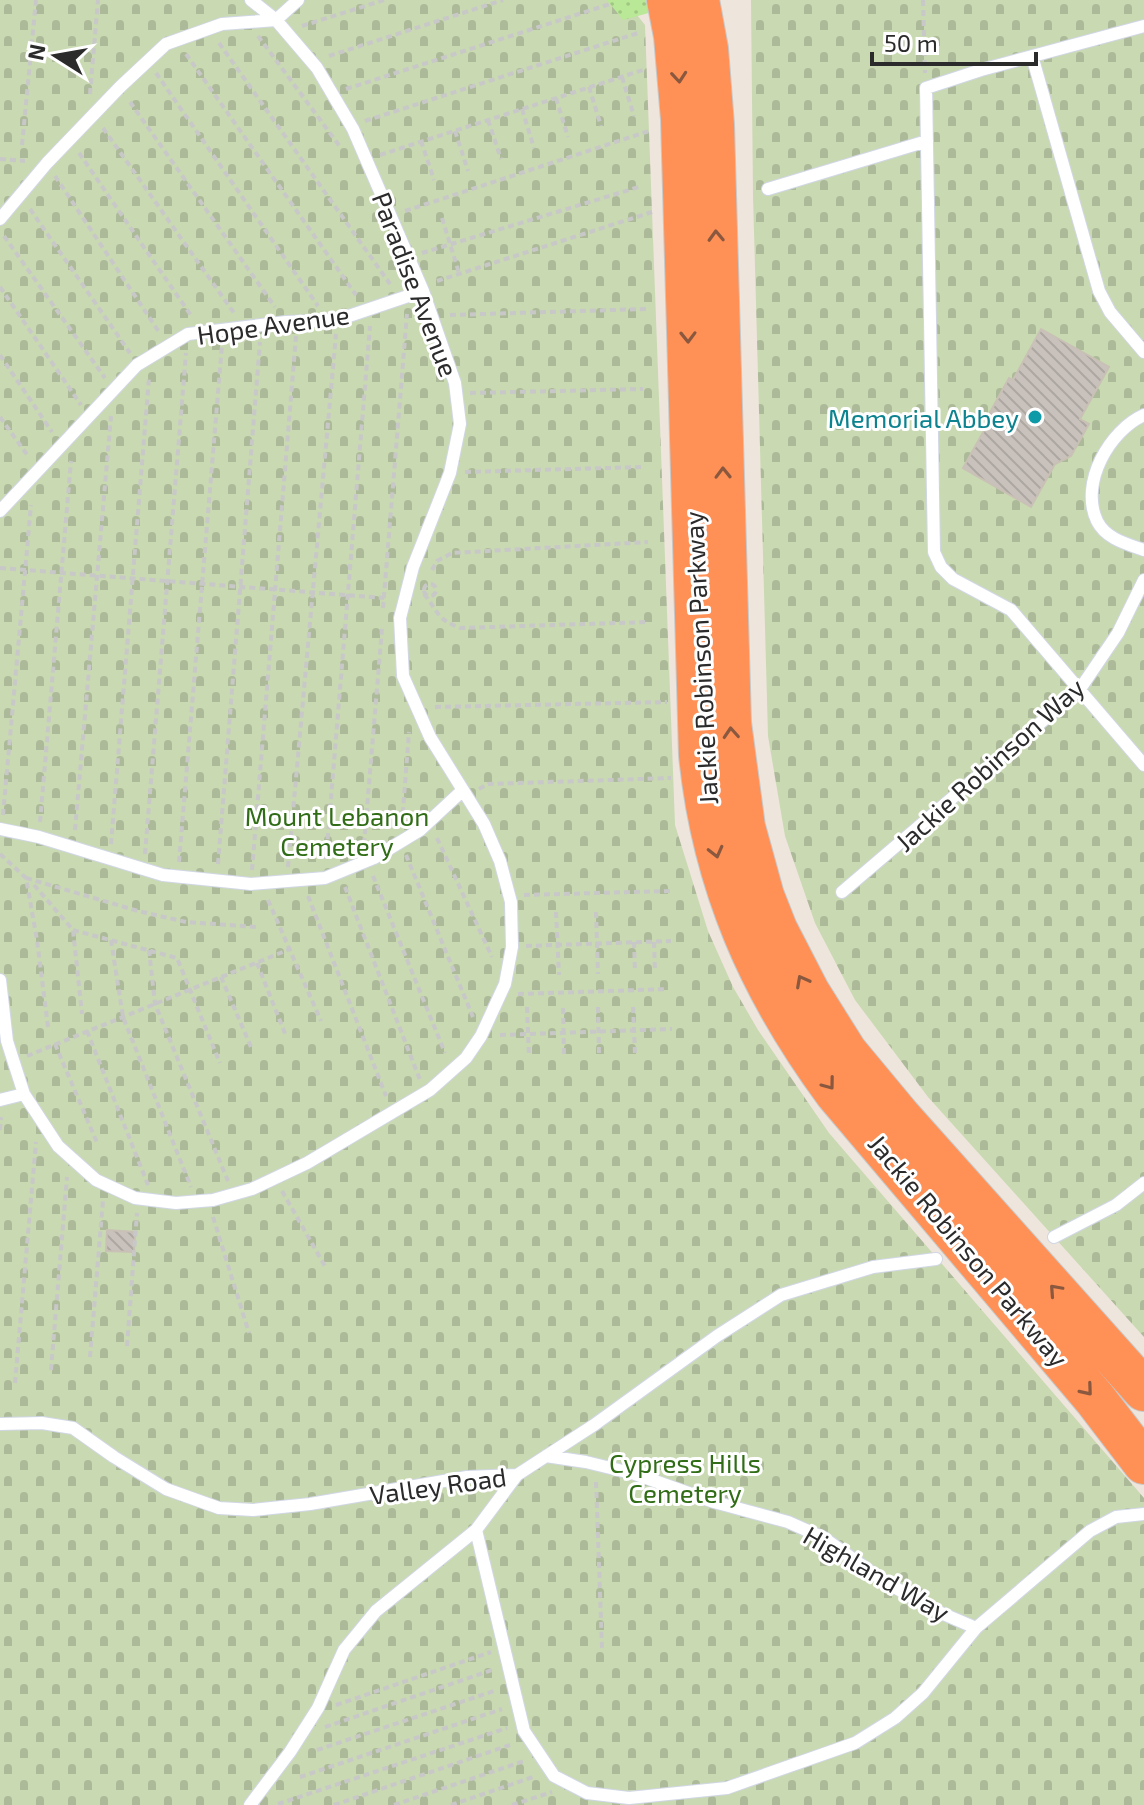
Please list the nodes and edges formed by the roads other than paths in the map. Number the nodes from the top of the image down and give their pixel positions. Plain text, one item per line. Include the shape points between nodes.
1 (251, 0) edge
2 (298, 0) edge
3 (668, 0) edge
4 (698, 0) edge
5 (723, 0) edge
6 (276, 20) junction
7 (1144, 26) edge
8 (1032, 56) junction
9 (927, 141) junction
10 (714, 168) junction
11 (768, 189) dead end
12 (0, 219) edge
13 (422, 289) junction
14 (1144, 352) edge
15 (1144, 415) edge
16 (0, 511) edge
17 (1144, 550) edge
18 (1144, 580) edge
19 (1080, 689) junction
20 (1144, 765) edge
21 (465, 793) junction
22 (1, 829) edge
23 (842, 892) dead end
24 (0, 980) edge
25 (24, 1094) junction
26 (0, 1100) edge
27 (1144, 1183) edge
28 (1054, 1237) dead end
29 (936, 1259) dead end
30 (1144, 1390) edge
31 (0, 1424) edge
32 (546, 1456) junction
33 (1144, 1463) edge
34 (517, 1475) junction
35 (1144, 1514) edge
36 (476, 1530) junction
37 (976, 1628) junction
38 (630, 1802) edge
39 (250, 1805) edge

1 - 6 lane, Paradise Avenue
2 - 6 lane
3 -> 33 highway, Jackie Robinson Parkway via 682,119 700,755 723,877 762,976 814,1064
4 - 10 highway, Jackie Robinson Parkway
5 - 10 highway
6 - 12 lane via 222,24 166,44 47,163
6 - 13 lane, Paradise Avenue via 312,62 351,126
7 - 8 lane
8 - 9 lane via 926,88
8 - 14 lane via 1099,291
9 - 11 lane
9 - 19 lane via 934,552 953,579 1011,610
30 -> 10 highway, Jackie Robinson Parkway via 846,1052 803,982 763,896 744,827 731,735
13 - 16 lane, Hope Avenue via 333,320 187,334 138,365
13 - 21 lane, Paradise Avenue via 455,383 460,424 450,473 413,567 400,618 403,676 430,737
15 - 17 lane via 1117,433 1099,463 1092,493 1097,522 1115,540
18 - 19 lane, Jackie Robinson Way via 1118,633
19 - 20 lane
19 - 23 lane, Jackie Robinson Way
21 - 22 lane via 365,861 325,878 256,884 178,877
21 - 25 lane, Paradise Avenue via 500,861 510,895 512,947 502,990 481,1036 466,1058 425,1093 307,1163 252,1189 202,1200 139,1199 96,1180 58,1146
24 - 25 lane, Paradise Avenue via 7,1041
25 - 26 lane
27 - 28 lane via 1116,1205
29 - 32 lane, Valley Road via 873,1267 781,1295
31 - 34 lane, Valley Road via 73,1428 166,1489 219,1508 253,1510 467,1477
32 - 34 lane, Valley Road
32 - 37 lane, Highland Way via 595,1464 788,1522 824,1538 885,1582
34 - 36 lane
35 - 37 lane via 1116,1517 1090,1531
36 - 38 lane via 530,1739 554,1776 587,1793
36 - 39 lane via 376,1611 344,1650 315,1712
37 - 38 lane via 923,1693 855,1743 727,1788

